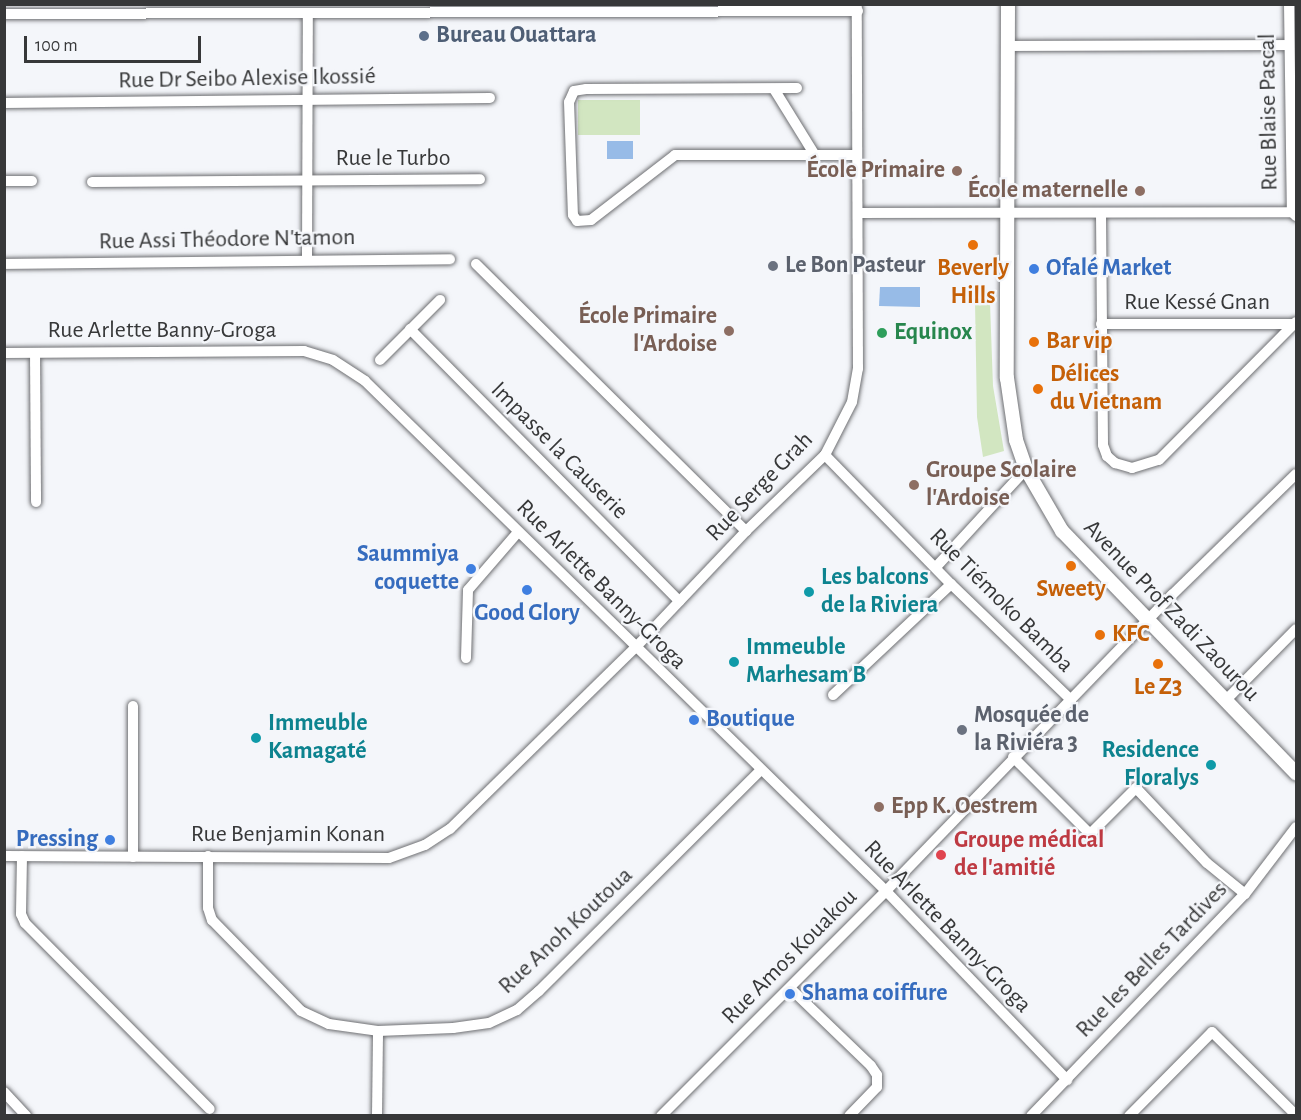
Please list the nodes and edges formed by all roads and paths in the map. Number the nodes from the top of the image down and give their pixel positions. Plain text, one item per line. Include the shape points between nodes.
1 (1008, 4) edge
2 (1289, 4) edge
3 (858, 8) edge
4 (341, 9) edge
5 (308, 13) junction
6 (4, 14) edge
7 (1288, 45) junction
8 (1008, 46) junction
9 (797, 88) dead end
10 (774, 89) junction
11 (490, 98) dead end
12 (307, 99) junction
13 (4, 103) edge
14 (814, 155) junction
15 (857, 155) junction
16 (480, 179) dead end
17 (307, 180) junction
18 (4, 181) edge
19 (32, 181) dead end
20 (92, 182) dead end
21 (858, 213) junction
22 (1006, 214) junction
23 (1101, 214) junction
24 (1294, 214) edge
25 (450, 259) dead end
26 (307, 260) junction
27 (4, 264) edge
28 (476, 264) dead end
29 (440, 300) dead end
30 (1295, 323) edge
31 (1101, 324) junction
32 (410, 329) junction
33 (4, 353) edge
34 (35, 353) junction
35 (380, 360) dead end
36 (825, 455) junction
37 (1026, 469) junction
38 (1296, 474) edge
39 (36, 502) dead end
40 (747, 531) junction
41 (518, 532) junction
42 (936, 567) junction
43 (951, 584) junction
44 (679, 601) junction
45 (1148, 620) junction
46 (1296, 629) edge
47 (635, 648) junction
48 (466, 658) dead end
49 (833, 695) dead end
50 (1227, 699) junction
51 (1071, 700) junction
52 (134, 706) dead end
53 (1013, 757) junction
54 (760, 771) junction
55 (1296, 773) edge
56 (1296, 827) edge
57 (4, 856) edge
58 (22, 856) junction
59 (208, 856) junction
60 (133, 857) junction
61 (886, 891) junction
62 (1245, 894) junction
63 (790, 988) junction
64 (378, 1031) junction
65 (1067, 1080) junction
66 (4, 1092) edge
67 (210, 1108) dead end
68 (1296, 1115) edge
69 (26, 1116) edge
70 (377, 1116) edge
71 (661, 1116) edge
72 (849, 1116) edge
73 (1031, 1116) edge
74 (1129, 1116) edge

1 - 8 main road, Avenue Prof Zadi Zaourou
2 - 7 street, Rue Blaise Pascal
3 - 4 street
3 - 15 street, Rue Serge Grah
4 - 5 street
5 - 6 street
5 - 12 street
7 - 8 street
7 - 24 street, Rue Blaise Pascal
8 - 22 main road, Avenue Prof Zadi Zaourou
9 - 10 street
10 - 14 street
10 - 14 street via 574,91 569,102 573,214 577,221 591,220 675,155
11 - 12 street, Rue Dr Seibo Alexise Ikossié
12 - 13 street, Rue Dr Seibo Alexise Ikossié
12 - 17 street
14 - 15 street
15 - 21 street, Rue Serge Grah
16 - 17 street, Rue le Turbo
17 - 20 street, Rue le Turbo
17 - 26 street
18 - 19 street
21 - 22 street
21 - 36 street, Rue Serge Grah via 856,392
22 - 23 street
22 - 37 main road, Avenue Prof Zadi Zaourou via 1007,378 1012,419
23 - 24 street
23 - 31 street
25 - 26 street, Rue Assi Théodore N'tamon
26 - 27 street, Rue Assi Théodore N'tamon
28 - 40 street
29 - 32 street
30 - 31 street, Rue Kessé Gnan
30 - 31 street via 1159,460 1132,468 1115,463 1103,445
32 - 35 street
32 - 44 street, Impasse la Causerie
33 - 34 street, Rue Arlette Banny-Groga
34 - 39 street
34 - 41 street, Rue Arlette Banny-Groga via 303,351 333,360 365,381
36 - 40 street, Rue Serge Grah
36 - 42 street, Rue Tiémoko Bamba
37 - 42 street
37 - 45 main road, Avenue Prof Zadi Zaourou via 1062,531
38 - 45 street, Rue Amos Kouakou
40 - 44 street, Rue Serge Grah
41 - 47 street, Rue Arlette Banny-Groga
41 - 48 street via 468,590
42 - 43 street, Rue Tiémoko Bamba
43 - 49 street
43 - 51 street, Rue Tiémoko Bamba
44 - 47 street, Rue Serge Grah
45 - 50 main road, Avenue Prof Zadi Zaourou
45 - 51 street, Rue Amos Kouakou
46 - 50 street
47 - 54 street, Rue Arlette Banny-Groga
47 - 59 street, Rue Benjamin Konan via 450,829 425,845 389,858
50 - 55 main road, Avenue Prof Zadi Zaourou
51 - 53 street, Rue Amos Kouakou
52 - 60 street
53 - 61 street, Rue Amos Kouakou
53 - 62 street via 1090,834 1136,788 1208,863
54 - 61 street, Rue Arlette Banny-Groga
54 - 64 street, Rue Anoh Koutoua via 517,1010 489,1023
56 - 62 street, Rue les Belles Tardives
57 - 58 street, Rue Benjamin Konan
58 - 60 street, Rue Benjamin Konan
58 - 67 street via 21,914 25,923
59 - 60 street, Rue Benjamin Konan
59 - 64 street, Rue Anoh Koutoua via 208,908 220,930 301,1011 329,1024
61 - 63 street, Rue Amos Kouakou
61 - 65 street, Rue Arlette Banny-Groga
62 - 65 street, Rue les Belles Tardives
63 - 71 street, Rue Amos Kouakou
63 - 72 street via 877,1075 877,1087
64 - 70 street
65 - 73 street, Rue les Belles Tardives
66 - 69 street
68 - 74 street via 1212,1032

